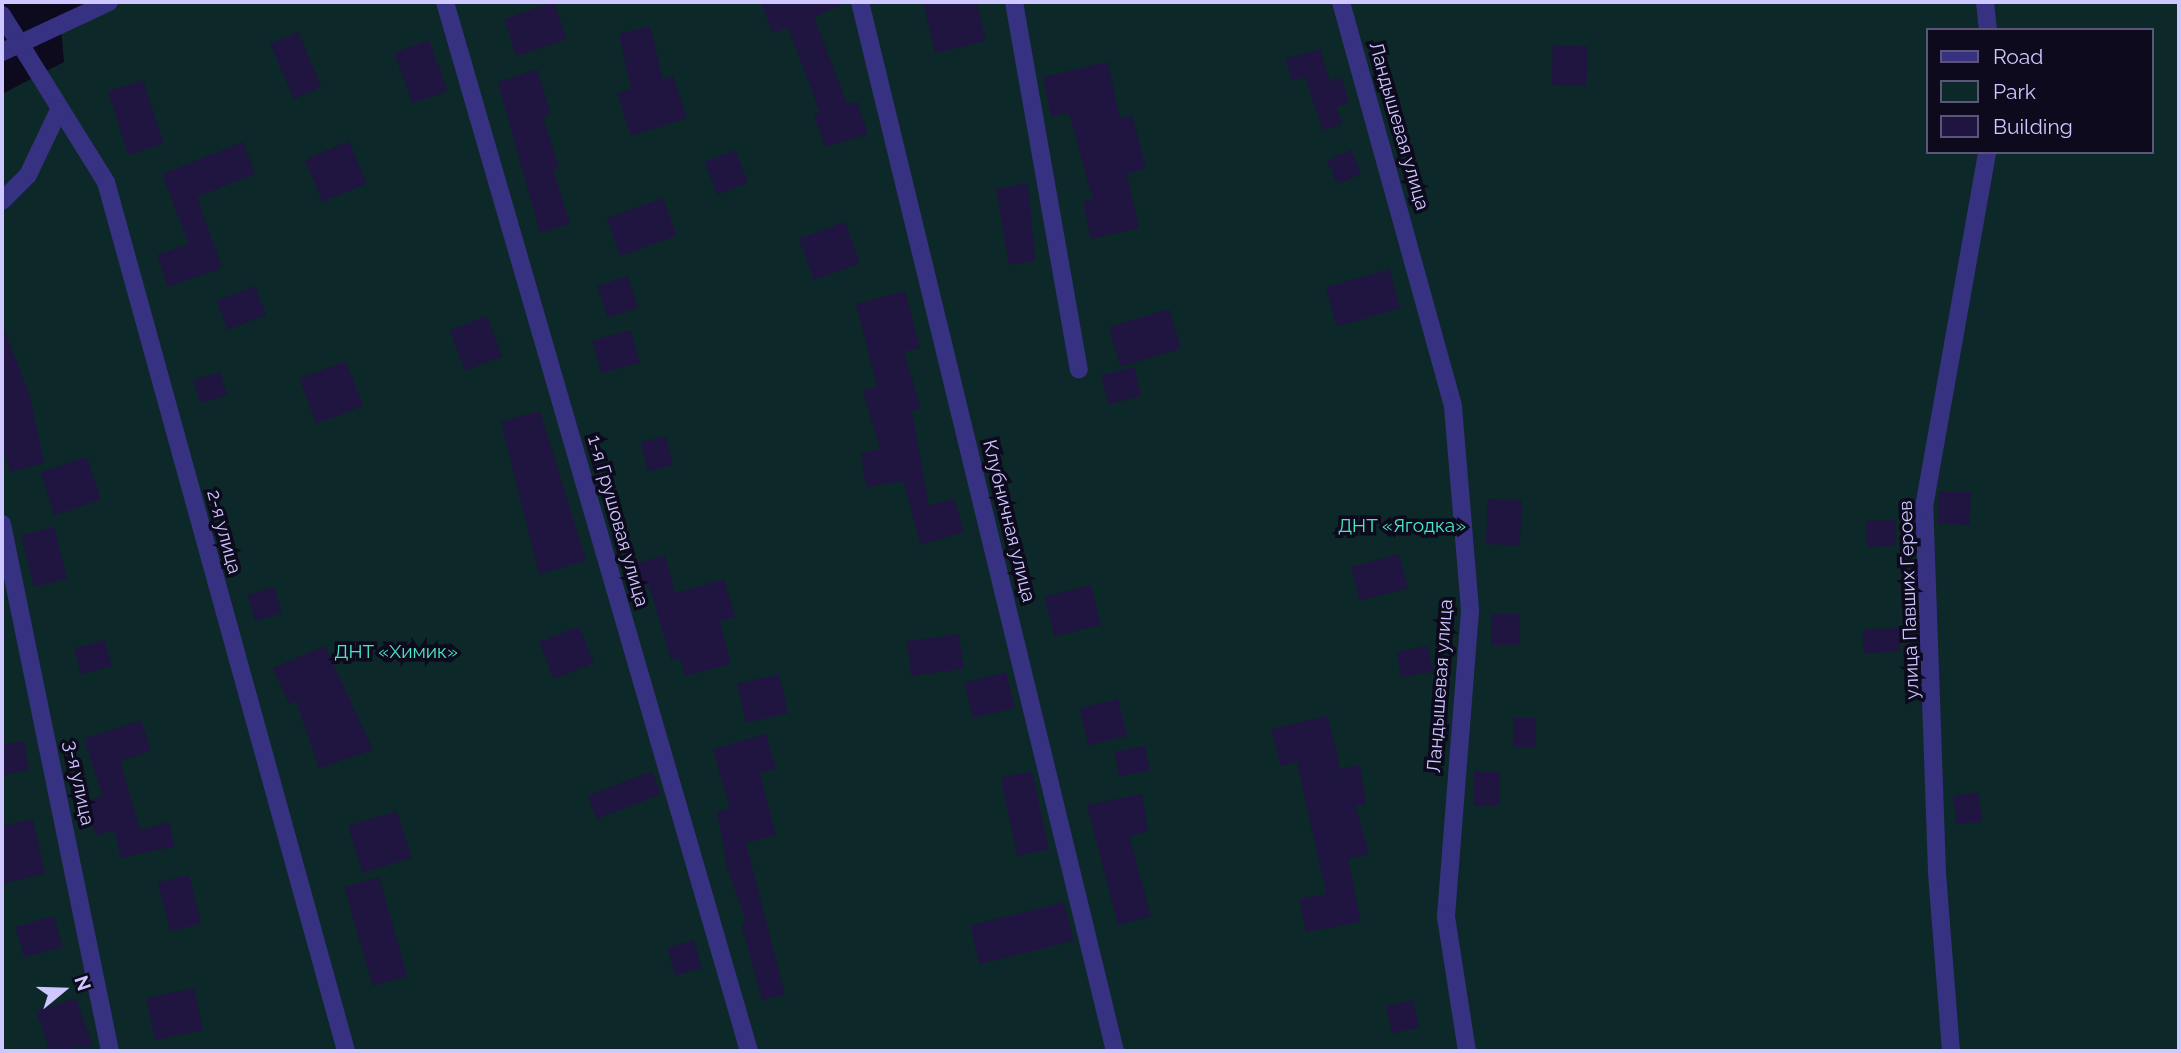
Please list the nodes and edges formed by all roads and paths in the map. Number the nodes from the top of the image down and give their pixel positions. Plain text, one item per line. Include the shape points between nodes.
1 (109, 2) edge
2 (445, 2) edge
3 (860, 2) edge
4 (1014, 2) edge
5 (1341, 2) edge
6 (1985, 2) edge
7 (2, 15) edge
8 (1987, 28) edge
9 (9, 49) edge
10 (59, 110) junction
11 (1987, 154) edge
12 (2, 201) edge
13 (1079, 369) dead end
14 (2, 524) edge
15 (110, 1051) edge
16 (346, 1051) edge
17 (749, 1051) edge
18 (1115, 1051) edge
19 (1467, 1051) edge
20 (1951, 1051) edge

1 - 9 street
2 - 17 street, 1-я Грушовая улица
3 - 18 street, Клубничная улица
4 - 13 street
5 - 19 street, Ландышевая улица via 1453,407 1470,611 1446,917
6 - 8 street
7 - 9 street, 2-я улица
9 - 10 street, 2-я улица
10 - 12 street via 28,175
10 - 16 street, 2-я улица via 106,182
11 - 20 street, улица Павших Героев via 1924,507 1937,872
14 - 15 street, 3-я улица

